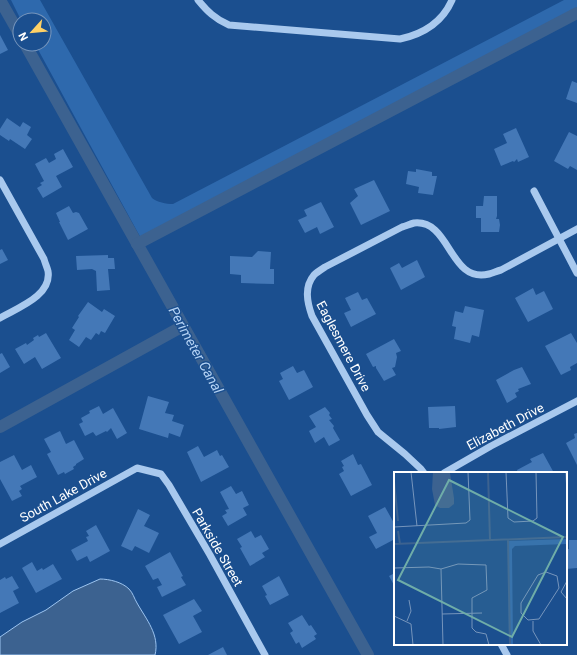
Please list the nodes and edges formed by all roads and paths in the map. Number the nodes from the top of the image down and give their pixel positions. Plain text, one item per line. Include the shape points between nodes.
1 (198, 0) edge
2 (452, 0) edge
3 (0, 180) edge
4 (534, 191) dead end
5 (577, 229) edge
6 (559, 239) junction
7 (577, 273) edge
8 (0, 318) edge
9 (577, 401) edge
10 (137, 468) joint
11 (423, 472) edge
12 (446, 472) edge
13 (0, 544) edge
14 (502, 645) edge
15 (265, 655) edge
16 (507, 655) edge

1 - 2 street via 211,14 229,25 400,39 425,31 444,14
3 - 8 street via 44,259 48,272 46,286 39,295
4 - 6 street
5 - 6 street, Eaglesmere Drive
6 - 7 street
6 - 11 street, Eaglesmere Drive via 501,270 488,274 474,274 462,267 439,234 429,225 415,223 402,227 314,275 308,288 307,302 312,316 378,432 406,454
9 - 12 street, Elizabeth Drive
10 - 13 street, South Lake Drive
10 - 15 street, Parkside Street via 161,474 169,485
14 - 16 street

